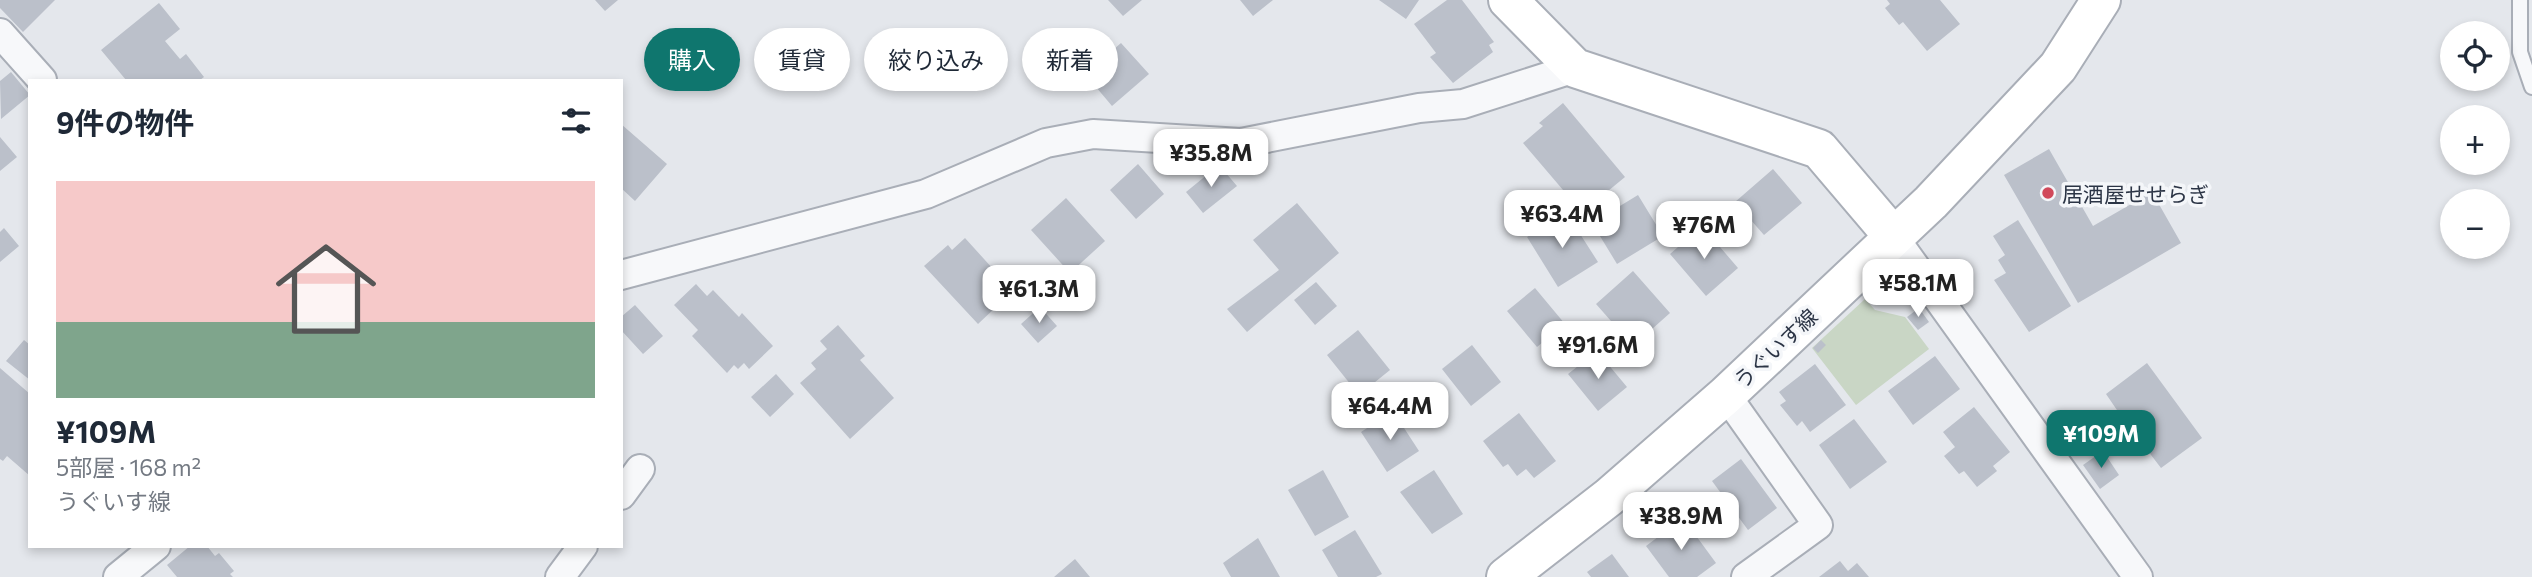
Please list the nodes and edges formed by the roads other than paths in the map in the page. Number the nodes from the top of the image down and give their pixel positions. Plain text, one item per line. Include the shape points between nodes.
1 (1508, 0) edge
2 (2101, 0) edge
3 (2520, 0) edge
4 (0, 33) edge
5 (1575, 68) junction
6 (41, 79) edge
7 (2532, 88) edge
8 (1894, 236) junction
9 (623, 274) edge
10 (1726, 395) junction
11 (640, 469) dead end
12 (623, 492) edge
13 (154, 548) edge
14 (582, 548) edge
15 (118, 577) edge
16 (560, 577) edge
17 (1506, 577) edge
18 (1746, 577) edge
19 (2138, 577) edge

1 - 5 street
2 - 8 street, うぐいす線 via 2058,67
3 - 7 lane via 2521,52
4 - 6 street
5 - 8 street via 1819,149
5 - 9 street via 1463,104 1419,108 1241,143 1093,134 1046,143 926,194
8 - 10 street, うぐいす線
8 - 19 street
10 - 17 street, うぐいす線 via 1609,498
10 - 18 street via 1818,525
11 - 12 street
13 - 15 street
14 - 16 street

